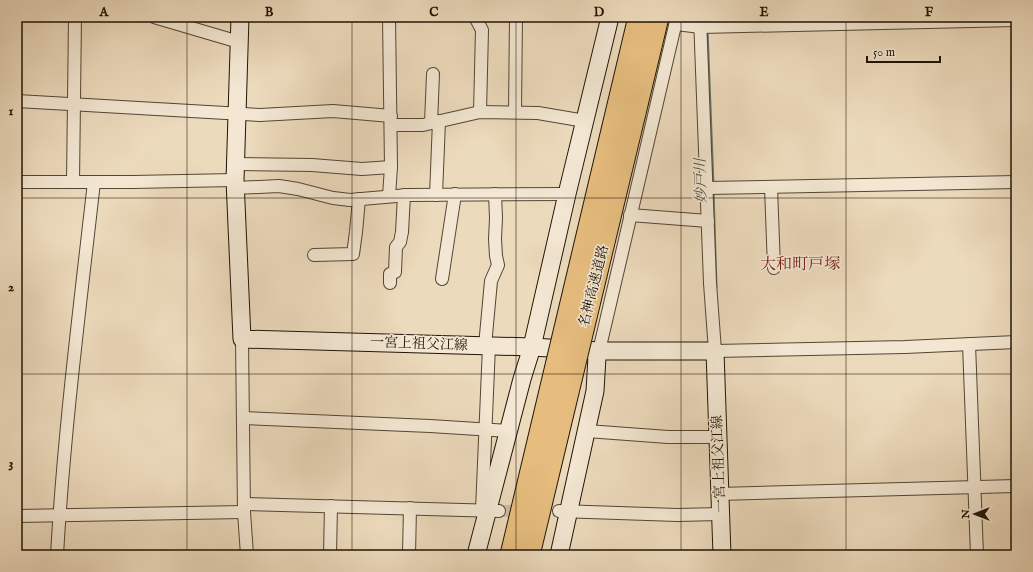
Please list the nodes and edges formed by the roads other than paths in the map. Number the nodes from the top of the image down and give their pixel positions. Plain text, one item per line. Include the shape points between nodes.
1 (75, 17) edge
2 (154, 17) edge
3 (240, 17) edge
4 (390, 17) edge
5 (475, 17) edge
6 (516, 17) edge
7 (607, 17) edge
8 (639, 17) edge
9 (668, 19) edge
10 (1016, 20) edge
11 (704, 24) edge
12 (239, 42) junction
13 (432, 74) dead end
14 (17, 101) edge
15 (75, 105) junction
16 (480, 112) junction
17 (515, 112) junction
18 (237, 114) junction
19 (391, 120) junction
20 (585, 121) junction
21 (435, 122) junction
22 (391, 166) junction
23 (235, 177) junction
24 (17, 182) edge
25 (73, 182) junction
26 (94, 182) junction
27 (1016, 182) edge
28 (771, 187) junction
29 (711, 188) junction
30 (455, 194) junction
31 (495, 194) junction
32 (567, 194) junction
33 (404, 195) junction
34 (436, 195) junction
35 (389, 196) junction
36 (359, 199) junction
37 (630, 215) junction
38 (708, 221) junction
39 (314, 255) dead end
40 (774, 268) dead end
41 (442, 279) dead end
42 (390, 283) dead end
43 (242, 339) junction
44 (1016, 342) edge
45 (968, 344) junction
46 (487, 346) junction
47 (532, 347) junction
48 (599, 351) junction
49 (715, 351) junction
50 (543, 390) dead end
51 (572, 397) dead end
52 (242, 418) junction
53 (485, 429) junction
54 (509, 431) junction
55 (587, 431) junction
56 (718, 436) junction
57 (1016, 486) edge
58 (974, 487) junction
59 (719, 494) junction
60 (331, 506) junction
61 (244, 508) junction
62 (410, 508) junction
63 (490, 511) junction
64 (564, 511) junction
65 (720, 514) junction
66 (59, 515) junction
67 (17, 516) edge
68 (57, 555) edge
69 (246, 555) edge
70 (330, 555) edge
71 (409, 555) edge
72 (476, 555) edge
73 (511, 555) edge
74 (529, 555) edge
75 (559, 555) edge
76 (722, 555) edge
77 (976, 555) edge

1 - 15 street
2 - 12 street
3 - 12 main road
4 - 19 street
5 - 16 street via 482,30
6 - 17 street
7 - 20 main road
8 - 50 highway, bridge
8 - 73 highway, 名神高速道路, bridge
9 - 11 street
9 - 37 street
9 - 51 highway, bridge via 645,96
9 - 74 highway, 名神高速道路, bridge
10 - 11 street
11 - 29 street
12 - 18 main road
13 - 21 street
14 - 15 street
15 - 18 street
15 - 25 street
16 - 17 street
16 - 21 street
17 - 20 street
18 - 19 street via 275,115 332,111
18 - 23 main road
19 - 21 street via 423,125
19 - 22 street
20 - 32 main road
21 - 34 street
22 - 23 street via 362,169 312,165
22 - 35 street
23 - 26 street
23 - 36 street via 333,198
23 - 43 main road
24 - 25 street
25 - 26 street
26 - 66 street
27 - 28 street
28 - 29 street
28 - 40 street
29 - 38 street
30 - 31 street
30 - 34 street
30 - 41 street
31 - 32 street
31 - 46 street via 495,244 498,265 491,281
32 - 47 main road
33 - 34 street
33 - 35 street
33 - 42 street via 402,232 396,247 395,272 390,274
35 - 36 street
36 - 39 street via 353,254
37 - 38 street
37 - 48 street
38 - 49 street
43 - 46 main road, 一宮上祖父江線
43 - 52 street
44 - 45 street
45 - 49 street
45 - 58 street
46 - 47 main road, 一宮上祖父江線
46 - 53 street
47 - 48 main road, 一宮上祖父江線
47 - 54 main road
48 - 49 main road, 一宮上祖父江線
48 - 55 main road
49 - 56 main road, 一宮上祖父江線
52 - 53 street
52 - 61 street
53 - 54 street
53 - 63 street
54 - 63 main road
55 - 56 street
55 - 64 main road
56 - 59 main road, 一宮上祖父江線
57 - 58 street
58 - 59 street
58 - 77 street
59 - 65 main road, 一宮上祖父江線
60 - 61 street
60 - 62 street
60 - 70 street
61 - 66 street
61 - 69 street
62 - 63 street
62 - 71 street
63 - 72 main road
64 - 65 street
64 - 75 main road
65 - 76 main road, 一宮上祖父江線
66 - 67 street
66 - 68 street

